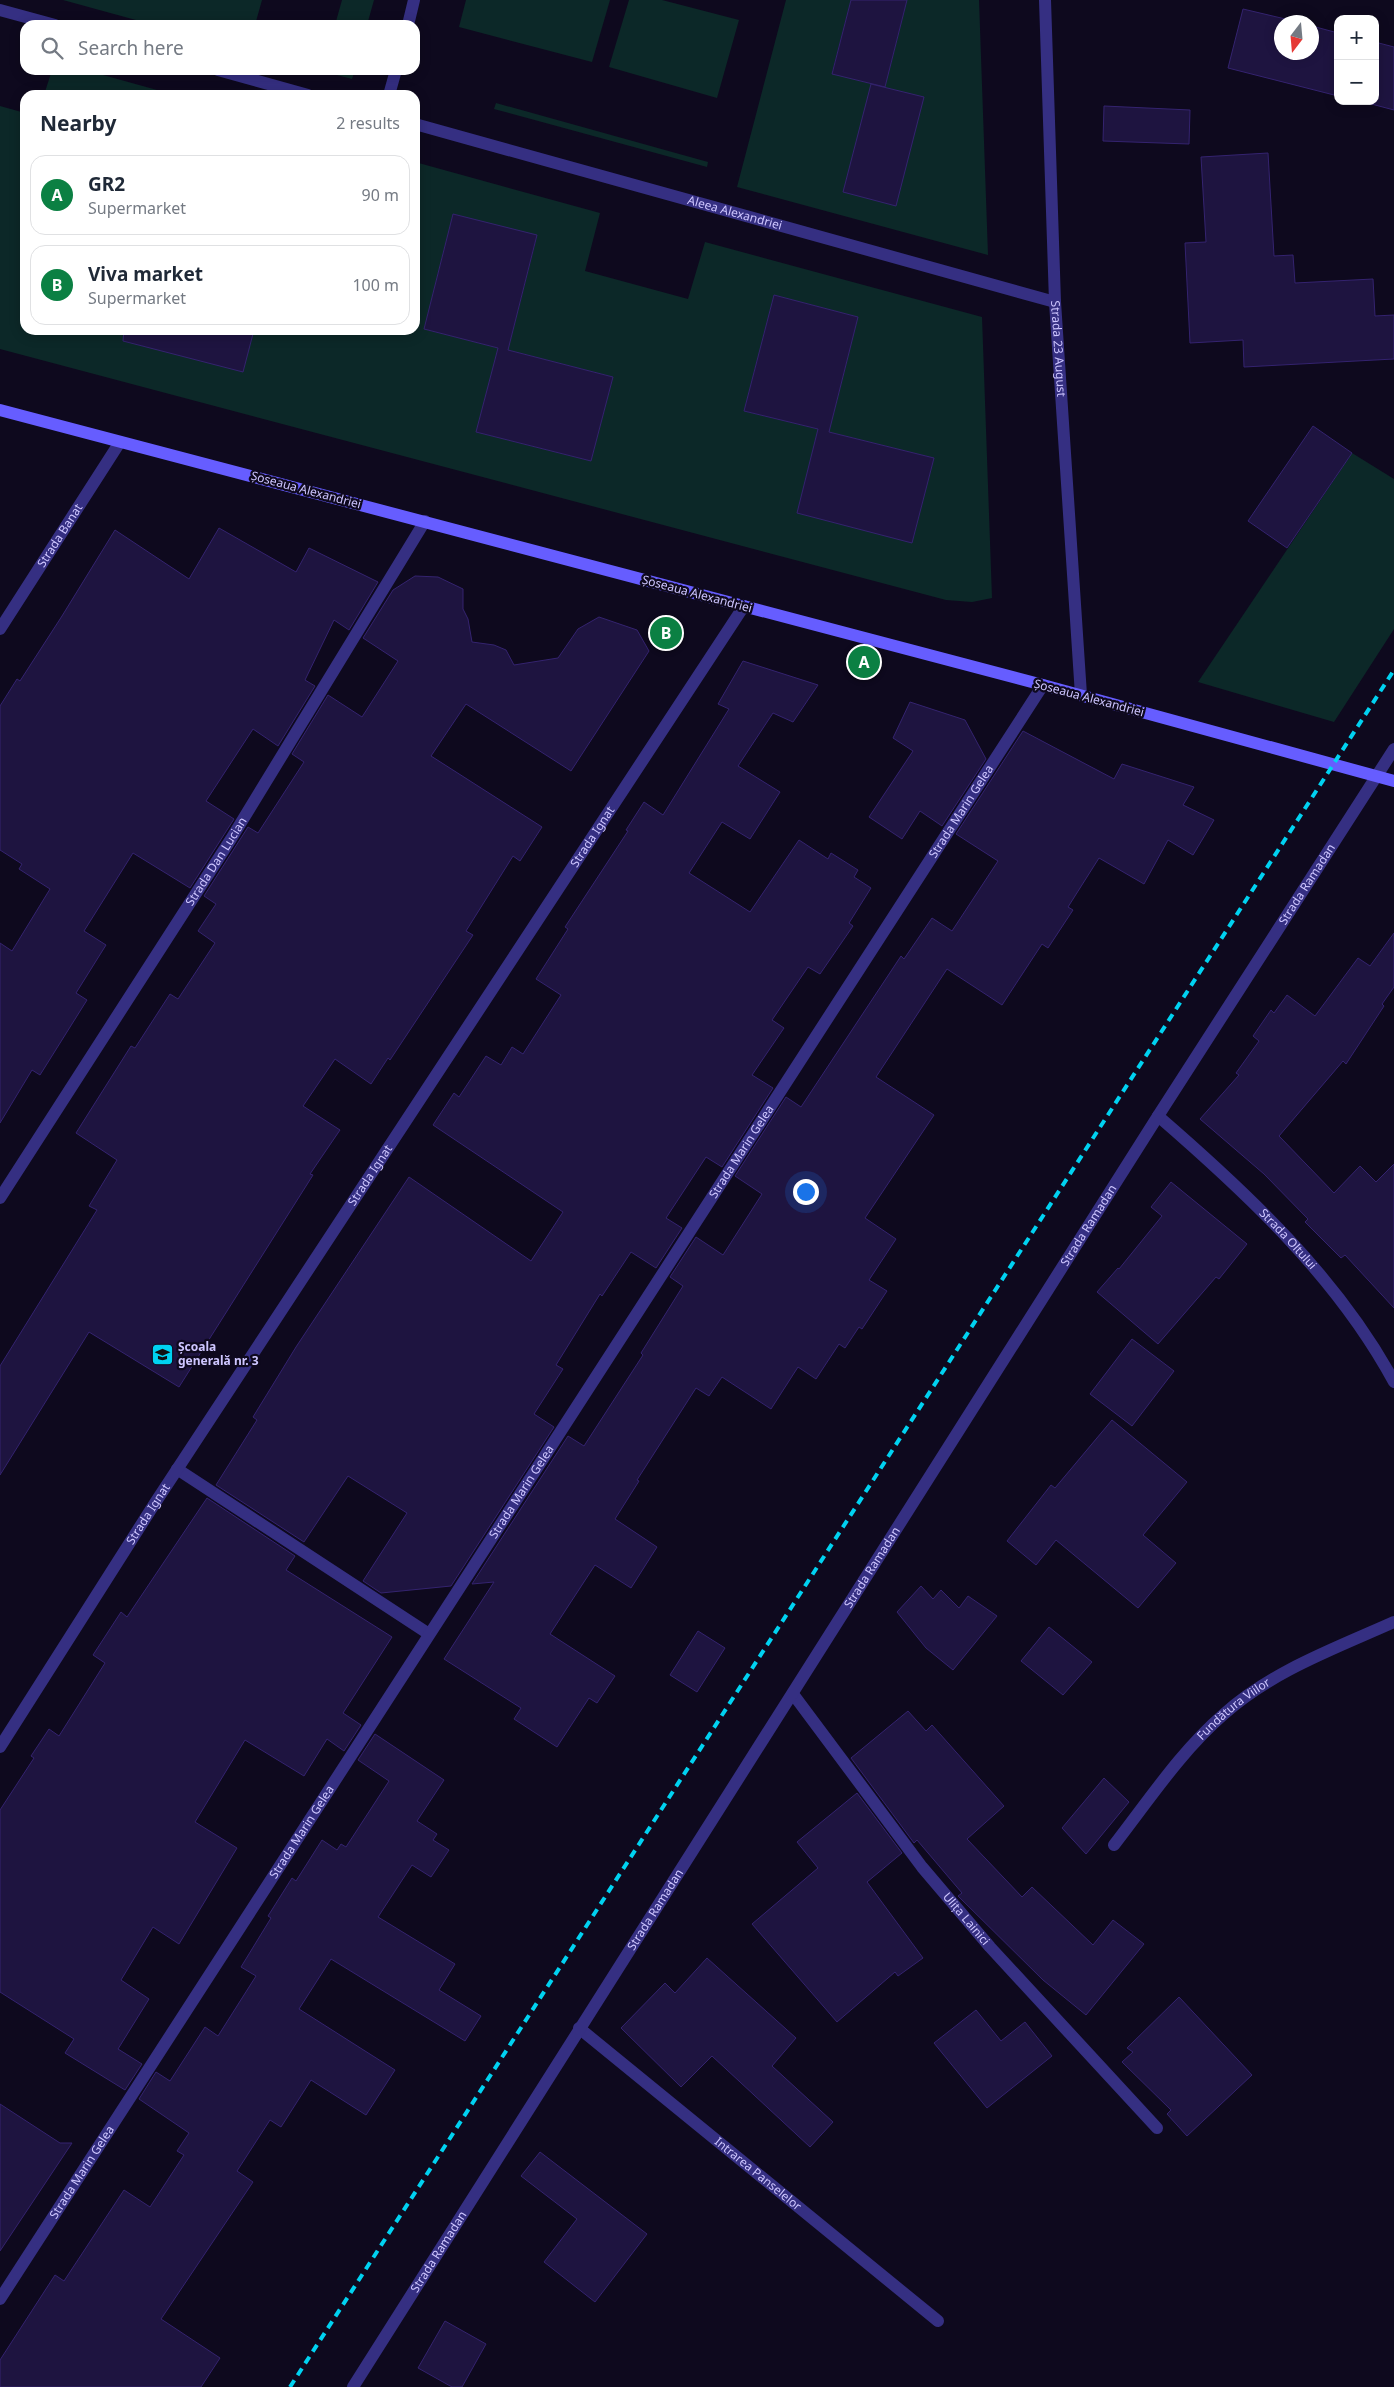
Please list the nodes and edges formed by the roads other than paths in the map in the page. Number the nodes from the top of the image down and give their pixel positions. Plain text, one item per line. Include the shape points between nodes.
1 (414, 0) edge
2 (1046, 0) edge
3 (0, 10) edge
4 (37, 20) edge
5 (409, 20) edge
6 (236, 75) edge
7 (395, 75) edge
8 (290, 90) edge
9 (390, 90) edge
10 (420, 125) edge
11 (1055, 302) junction
12 (0, 410) edge
13 (120, 442) junction
14 (425, 521) junction
15 (744, 606) junction
16 (0, 629) edge
17 (1043, 685) junction
18 (1081, 695) junction
19 (1394, 750) edge
20 (1377, 776) junction
21 (1394, 781) edge
22 (1158, 1116) junction
23 (0, 1198) edge
24 (1394, 1382) edge
25 (177, 1469) junction
26 (1394, 1622) edge
27 (429, 1634) junction
28 (793, 1694) junction
29 (0, 1747) edge
30 (1114, 1845) dead end
31 (579, 2028) junction
32 (1157, 2128) dead end
33 (0, 2299) edge
34 (938, 2320) dead end
35 (353, 2387) edge

1 - 5 street
2 - 11 street, Strada 23 August
3 - 4 street
6 - 8 street
7 - 9 street
10 - 11 street, Aleea Alexandriei
11 - 18 street, Strada 23 August
12 - 13 main road, Șoseaua Alexandriei
13 - 14 main road, Șoseaua Alexandriei
13 - 16 street, Strada Banat
14 - 15 main road, Șoseaua Alexandriei
14 - 23 street, Strada Dan Lucian via 231,839
15 - 17 main road, Șoseaua Alexandriei
15 - 25 street, Strada Ignat
17 - 18 main road, Șoseaua Alexandriei
17 - 27 street, Strada Marin Gelea
18 - 20 main road, Șoseaua Alexandriei
19 - 20 street, Strada Ramadan
20 - 21 main road, Șoseaua Alexandriei
20 - 22 street, Strada Ramadan
22 - 24 street, Strada Oltului via 1291,1241 1361,1328
22 - 28 street, Strada Ramadan
25 - 27 street
25 - 29 street, Strada Ignat
26 - 30 street, Fundătura Viilor via 1267,1682 1225,1713 1183,1756
27 - 33 street, Strada Marin Gelea
28 - 31 street, Strada Ramadan
28 - 32 street, Ulița Lainici via 922,1867
31 - 34 street, Intrarea Panselelor
31 - 35 street, Strada Ramadan

